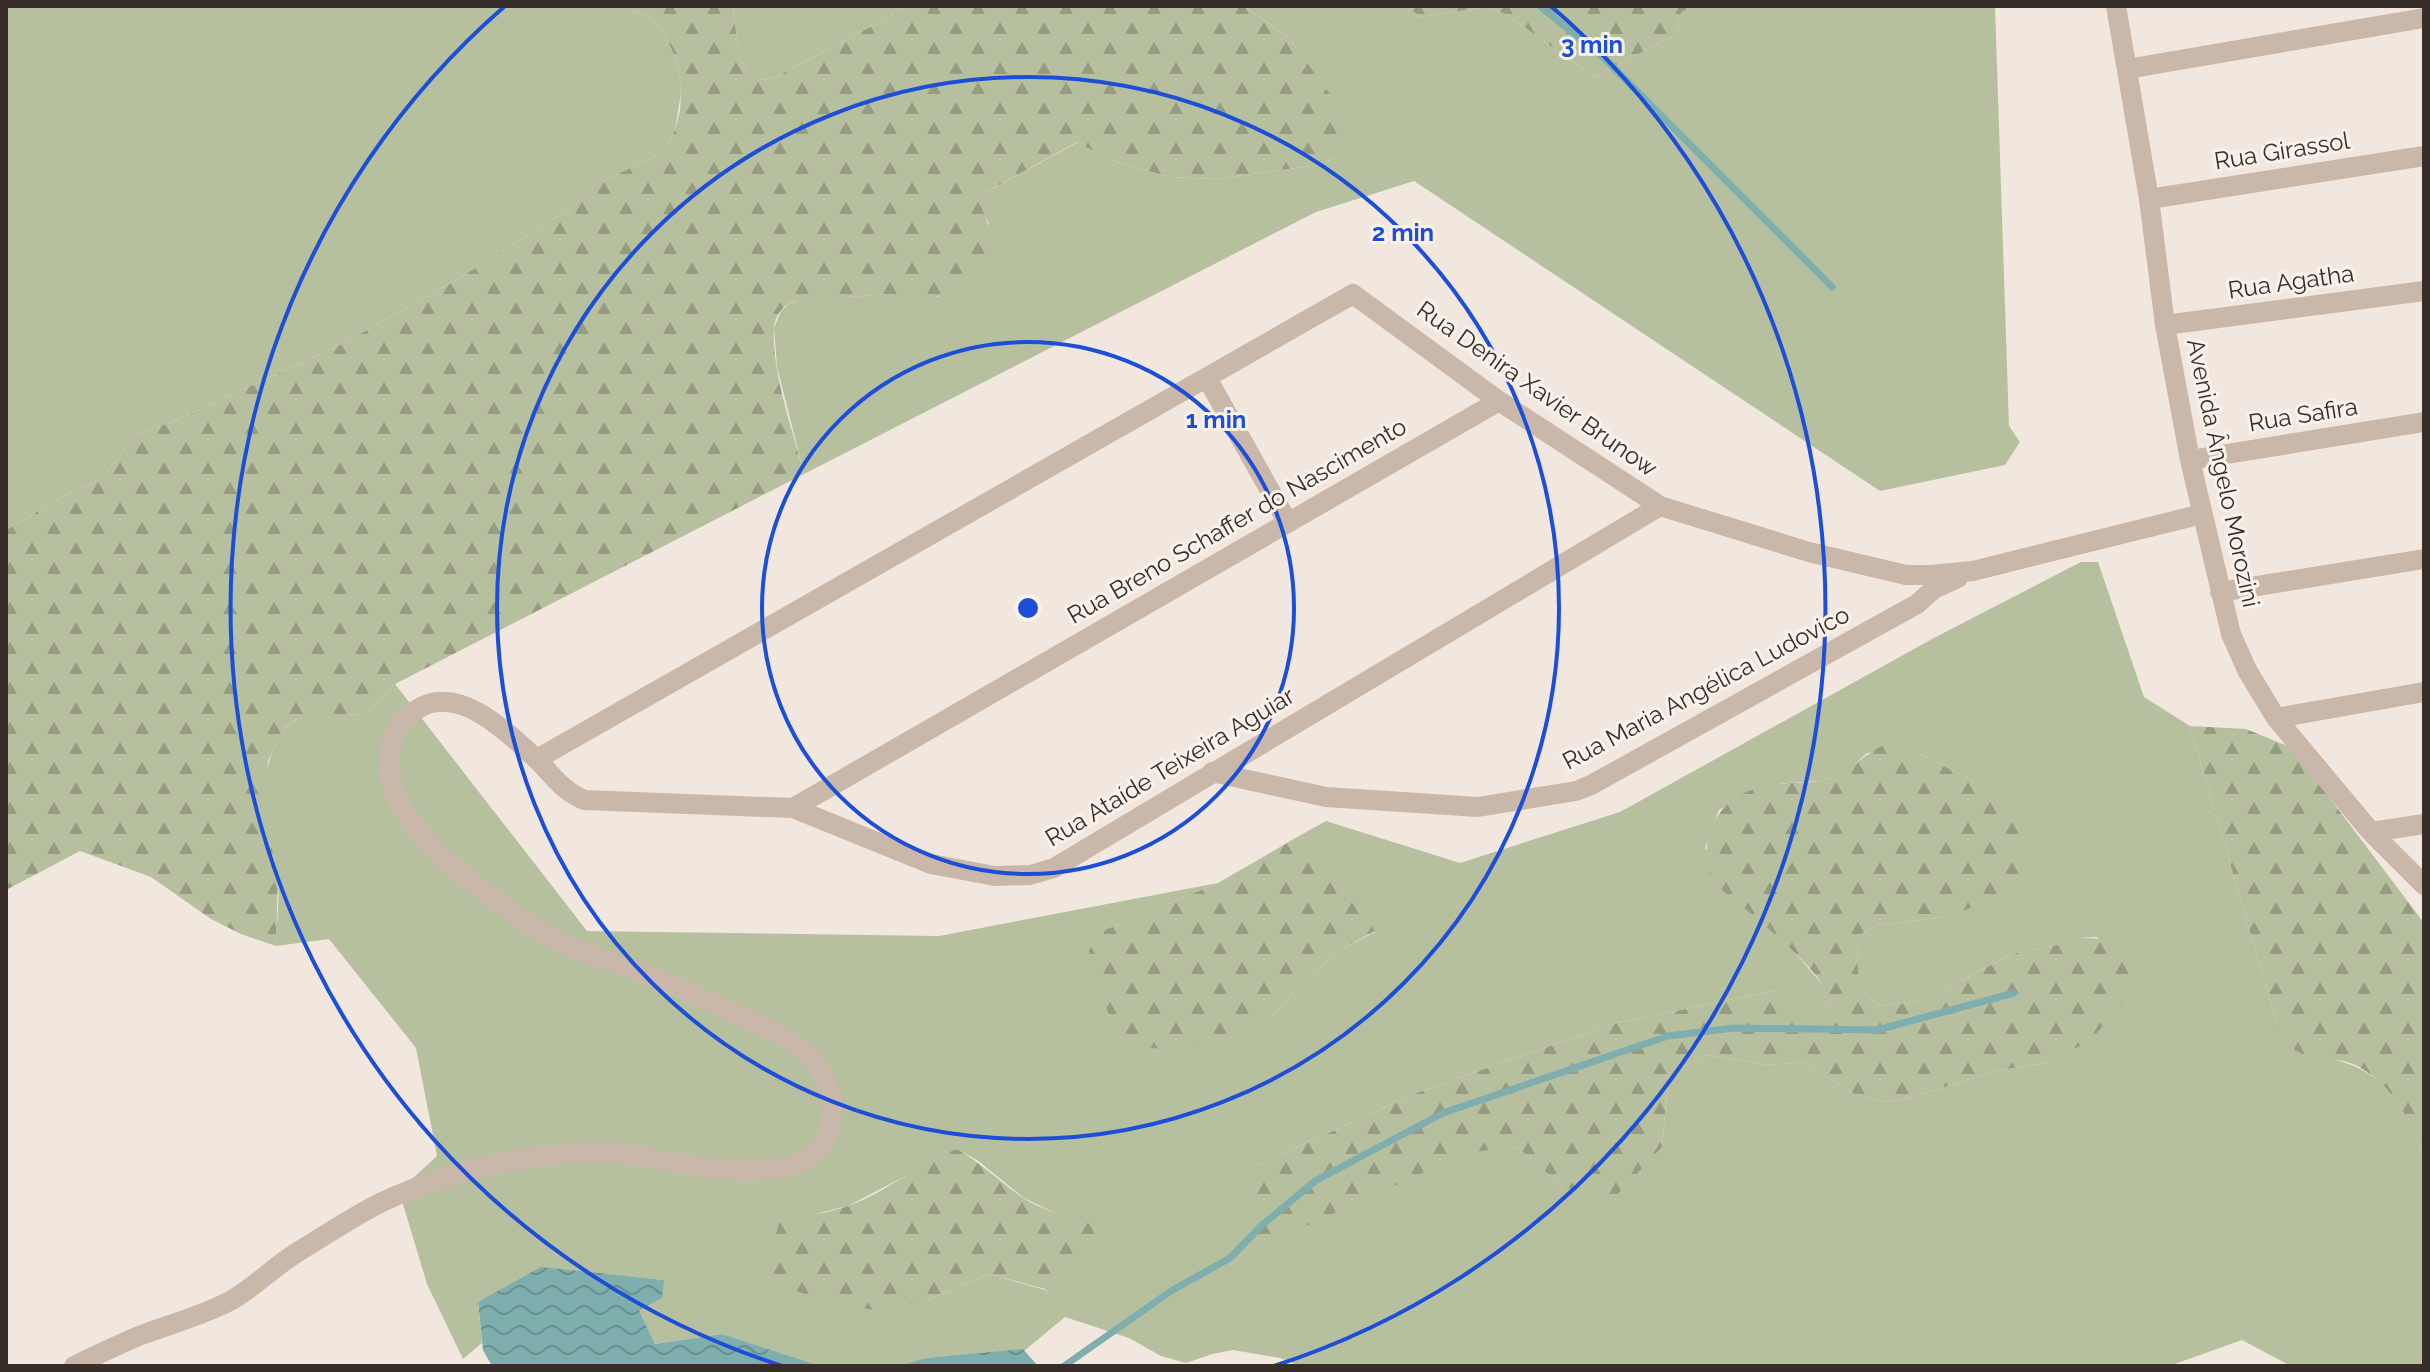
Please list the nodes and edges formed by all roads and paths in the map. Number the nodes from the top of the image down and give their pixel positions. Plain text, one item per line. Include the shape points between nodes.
1 (2116, 6) edge
2 (2424, 18) edge
3 (2127, 69) junction
4 (2424, 156) edge
5 (2149, 199) junction
6 (2424, 291) edge
7 (2165, 325) junction
8 (1207, 378) junction
9 (1499, 401) junction
10 (2424, 422) edge
11 (2190, 460) junction
12 (1660, 506) junction
13 (2202, 514) junction
14 (1287, 521) junction
15 (2424, 559) edge
16 (1973, 571) junction
17 (2220, 592) junction
18 (2424, 692) edge
19 (2276, 718) junction
20 (537, 759) junction
21 (1212, 772) junction
22 (793, 808) junction
23 (2424, 824) edge
24 (2371, 832) junction
25 (2424, 885) edge
26 (74, 1366) edge

1 - 3 street, Avenida Ângelo Morozini
2 - 3 street
3 - 5 street, Avenida Ângelo Morozini
4 - 5 street, Rua Girassol
5 - 7 street, Avenida Ângelo Morozini
6 - 7 street, Rua Agatha
7 - 11 street, Avenida Ângelo Morozini
8 - 9 street, Rua Denira Xavier Brunow via 1346,295 1359,296
8 - 14 street
8 - 20 street
9 - 12 street, Rua Denira Xavier Brunow
9 - 14 street, Rua Breno Schaffer do Nascimento
10 - 11 street, Rua Safira
11 - 13 street, Avenida Ângelo Morozini
12 - 16 street, Rua Denira Xavier Brunow via 1809,552 1906,575
12 - 21 street, Rua Ataíde Teixeira Aguiar
13 - 16 street, Rua Denira Xavier Brunow
13 - 17 street, Avenida Ângelo Morozini
14 - 22 street, Rua Breno Schaffer do Nascimento
15 - 17 street
16 - 21 street, Rua Maria Angélica Ludovico via 1576,791 1478,807 1326,797
17 - 19 street, Avenida Ângelo Morozini via 2237,652
18 - 19 street
19 - 24 street, Avenida Ângelo Morozini
20 - 22 street, Rua Ataíde Teixeira Aguiar via 556,783 584,800
20 - 26 street, Rua Ataíde Teixeira Aguiar via 489,719 457,703 419,708 399,724 390,746 392,783 417,830 431,848 512,912 563,944 680,988 804,1051 828,1087 832,1108 826,1139 807,1160 789,1169 733,1170 627,1154 558,1154 458,1174 377,1205 299,1251 236,1298
21 - 22 street, Rua Ataíde Teixeira Aguiar via 1054,868 1030,875 995,876 931,864
23 - 24 street
24 - 25 street, Avenida Ângelo Morozini

